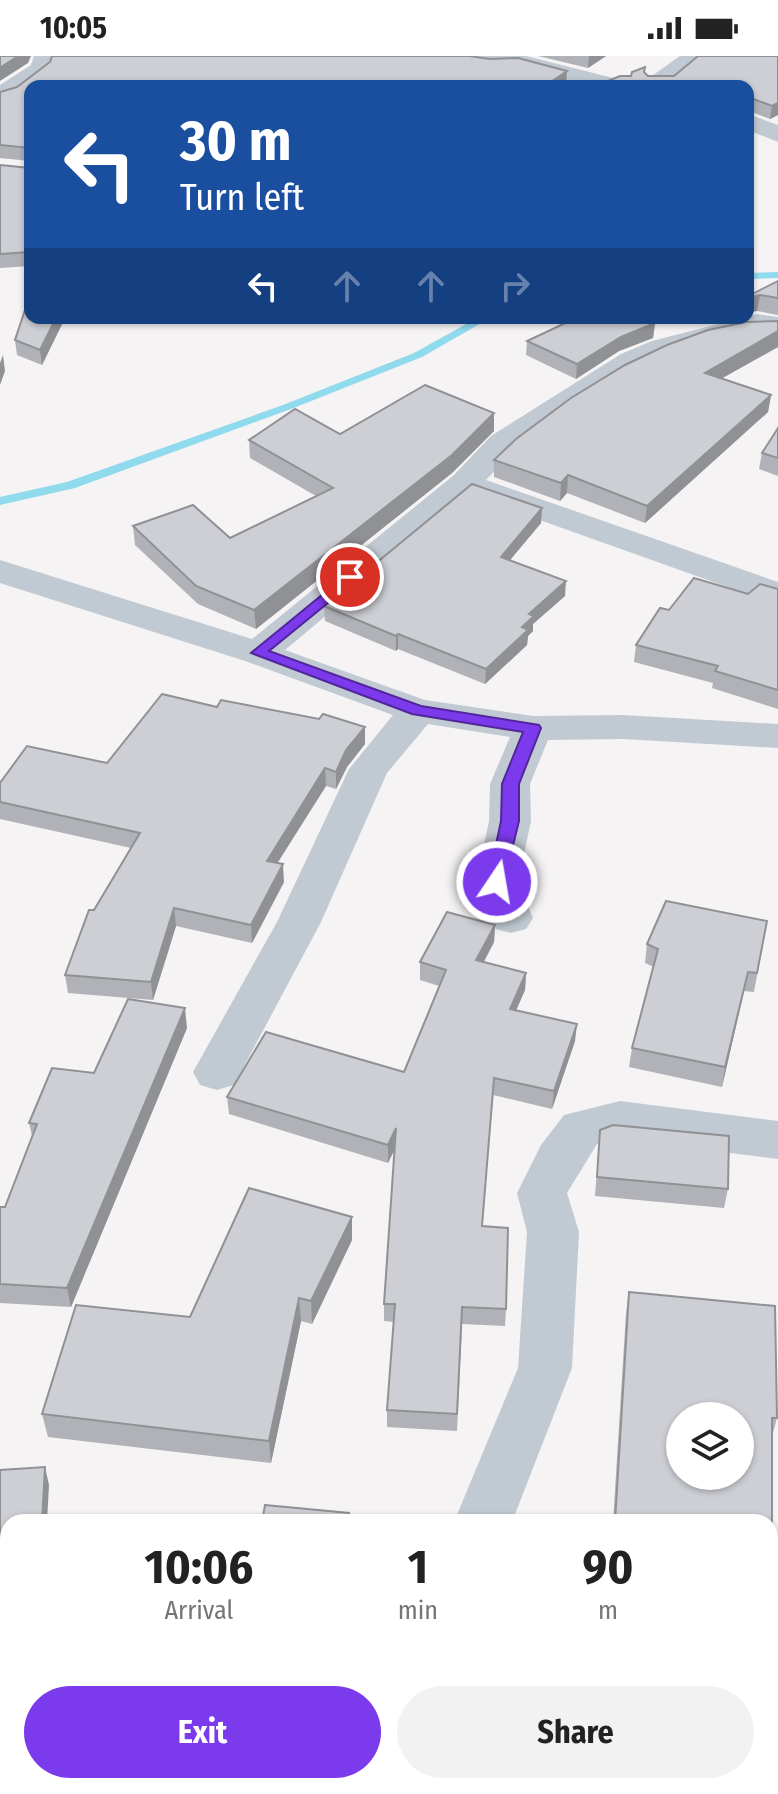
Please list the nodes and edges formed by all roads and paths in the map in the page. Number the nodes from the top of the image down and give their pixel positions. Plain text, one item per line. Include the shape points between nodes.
1 (449, 56) edge
2 (695, 56) edge
3 (44, 63) edge
4 (0, 68) edge
5 (559, 72) edge
6 (592, 80) edge
7 (661, 80) edge
8 (0, 96) edge
9 (754, 124) edge
10 (778, 134) edge
11 (752, 324) edge
12 (754, 324) edge
13 (778, 326) edge
14 (466, 482) junction
15 (2, 576) edge
16 (778, 594) edge
17 (258, 653) junction
18 (418, 711) junction
19 (533, 728) junction
20 (778, 736) edge
21 (511, 918) dead end
22 (217, 1072) dead end
23 (778, 1140) edge
24 (486, 1514) edge

1 - 5 street via 518,61
2 - 7 street
3 - 4 street
3 - 8 street
5 - 6 street
9 - 10 street
11 - 14 street via 632,360 503,443
12 - 13 street
14 - 16 street
14 - 17 street
15 - 17 street
17 - 18 street
18 - 19 street
18 - 22 street via 369,769 299,922
19 - 20 street
19 - 21 street via 510,784 510,821 497,882
23 - 24 street via 620,1120 581,1128 542,1193 553,1232 545,1368

